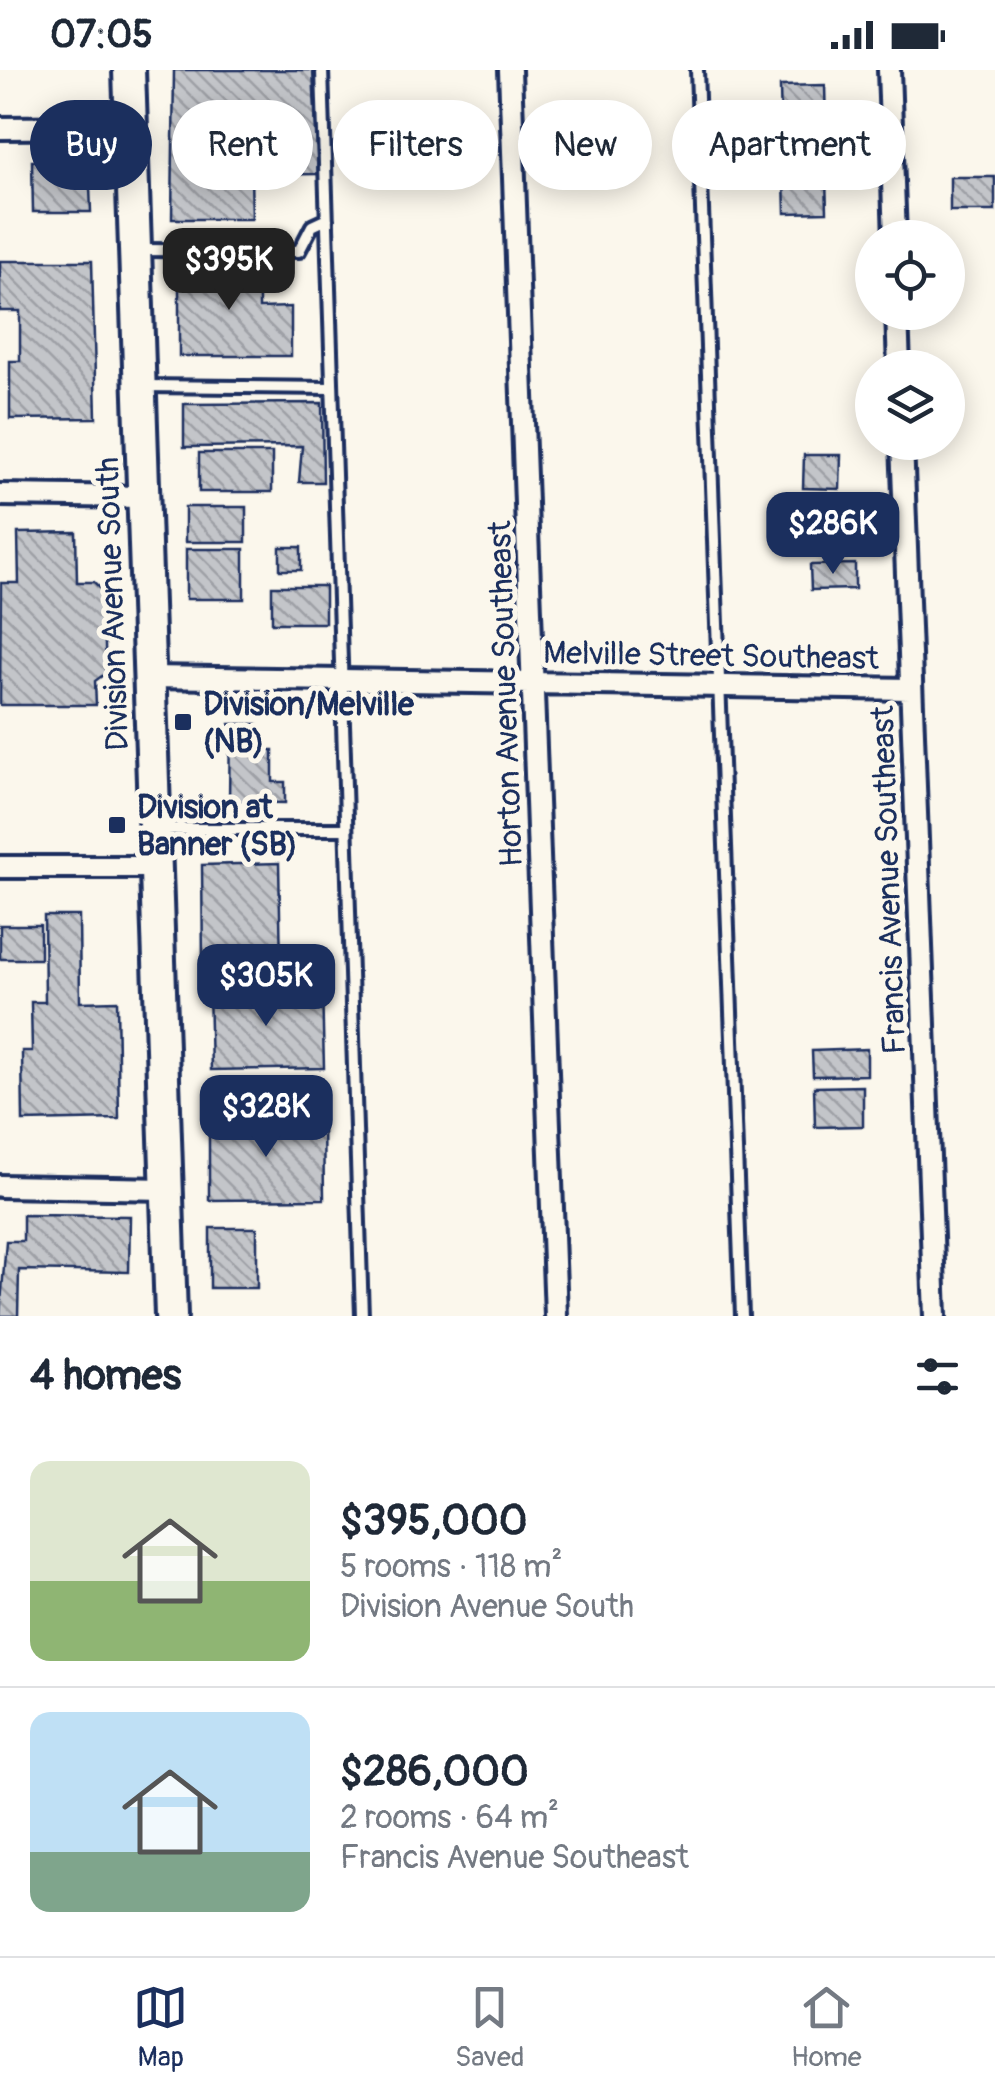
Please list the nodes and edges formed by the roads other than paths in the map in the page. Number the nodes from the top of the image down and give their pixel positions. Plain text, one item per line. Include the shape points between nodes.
1 (128, 70) edge
2 (322, 70) edge
3 (510, 70) edge
4 (697, 70) edge
5 (888, 70) edge
6 (129, 100) edge
7 (0, 128) edge
8 (30, 128) edge
9 (133, 190) edge
10 (327, 220) junction
11 (893, 220) edge
12 (136, 250) junction
13 (141, 386) junction
14 (332, 388) junction
15 (903, 460) edge
16 (0, 495) edge
17 (143, 497) junction
18 (149, 677) junction
19 (340, 679) junction
20 (535, 681) junction
21 (721, 685) junction
22 (911, 689) junction
23 (154, 829) junction
24 (345, 829) junction
25 (0, 867) edge
26 (154, 867) junction
27 (0, 1186) edge
28 (167, 1189) junction
29 (171, 1316) edge
30 (362, 1316) edge
31 (556, 1316) edge
32 (742, 1316) edge
33 (935, 1316) edge

1 - 6 main road, Division Avenue South
2 - 10 lane
3 - 20 street, Horton Avenue Southeast
4 - 21 lane
5 - 11 street
7 - 8 street
9 - 12 main road, Division Avenue South
10 - 12 lane via 312,226 299,251
10 - 14 lane
12 - 13 main road, Division Avenue South
13 - 14 lane
13 - 17 main road, Division Avenue South
14 - 19 lane
15 - 22 street, Francis Avenue Southeast
16 - 17 street
17 - 18 main road, Division Avenue South
18 - 19 street, Melville Street Southeast
18 - 23 main road, Division Avenue South
19 - 20 street, Melville Street Southeast
19 - 24 lane
20 - 21 street, Melville Street Southeast
20 - 31 street, Horton Avenue Southeast
21 - 22 street, Melville Street Southeast
21 - 32 lane
22 - 33 street, Francis Avenue Southeast
23 - 24 lane
23 - 26 main road, Division Avenue South
24 - 30 lane
25 - 26 street
26 - 28 main road, Division Avenue South
27 - 28 street
28 - 29 main road, Division Avenue South

